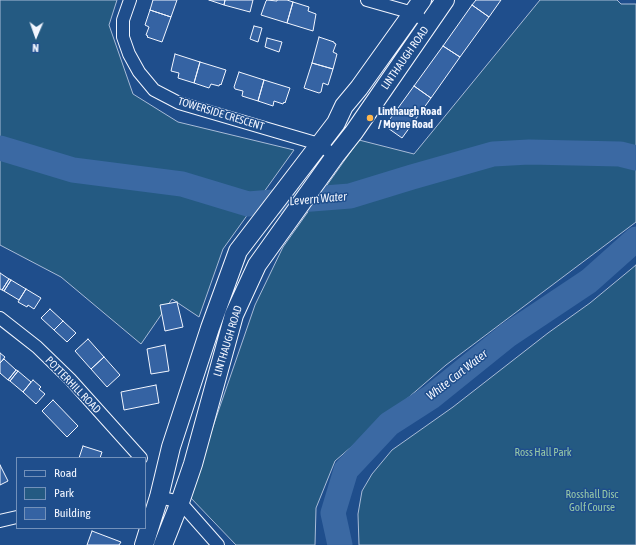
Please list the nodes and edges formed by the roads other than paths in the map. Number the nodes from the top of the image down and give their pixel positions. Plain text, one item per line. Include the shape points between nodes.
1 (130, 0) edge
2 (367, 0) edge
3 (445, 0) edge
4 (418, 7) edge
5 (429, 23) junction
6 (319, 144) junction
7 (335, 156) junction
8 (0, 318) edge
9 (140, 457) edge
10 (159, 497) junction
11 (180, 502) junction
12 (16, 518) edge
13 (0, 521) edge
14 (144, 545) edge
15 (163, 545) edge
16 (218, 545) edge

1 - 6 street, TOWERSIDE CRESCENT via 123,20 123,37 139,72 154,90 178,102
2 - 4 street
3 - 5 street, LINTHAUGH ROAD
4 - 5 street
4 - 6 street, LINTHAUGH ROAD
5 - 7 street, LINTHAUGH ROAD
6 - 7 street, TOWERSIDE CRESCENT
6 - 10 street, LINTHAUGH ROAD via 238,251 210,328
7 - 11 street, LINTHAUGH ROAD via 258,265 234,315
8 - 9 street, POTTERHILL ROAD via 37,347 70,379
10 - 11 street
10 - 14 street, LINTHAUGH ROAD
11 - 15 street, LINTHAUGH ROAD
11 - 16 street
12 - 13 street

